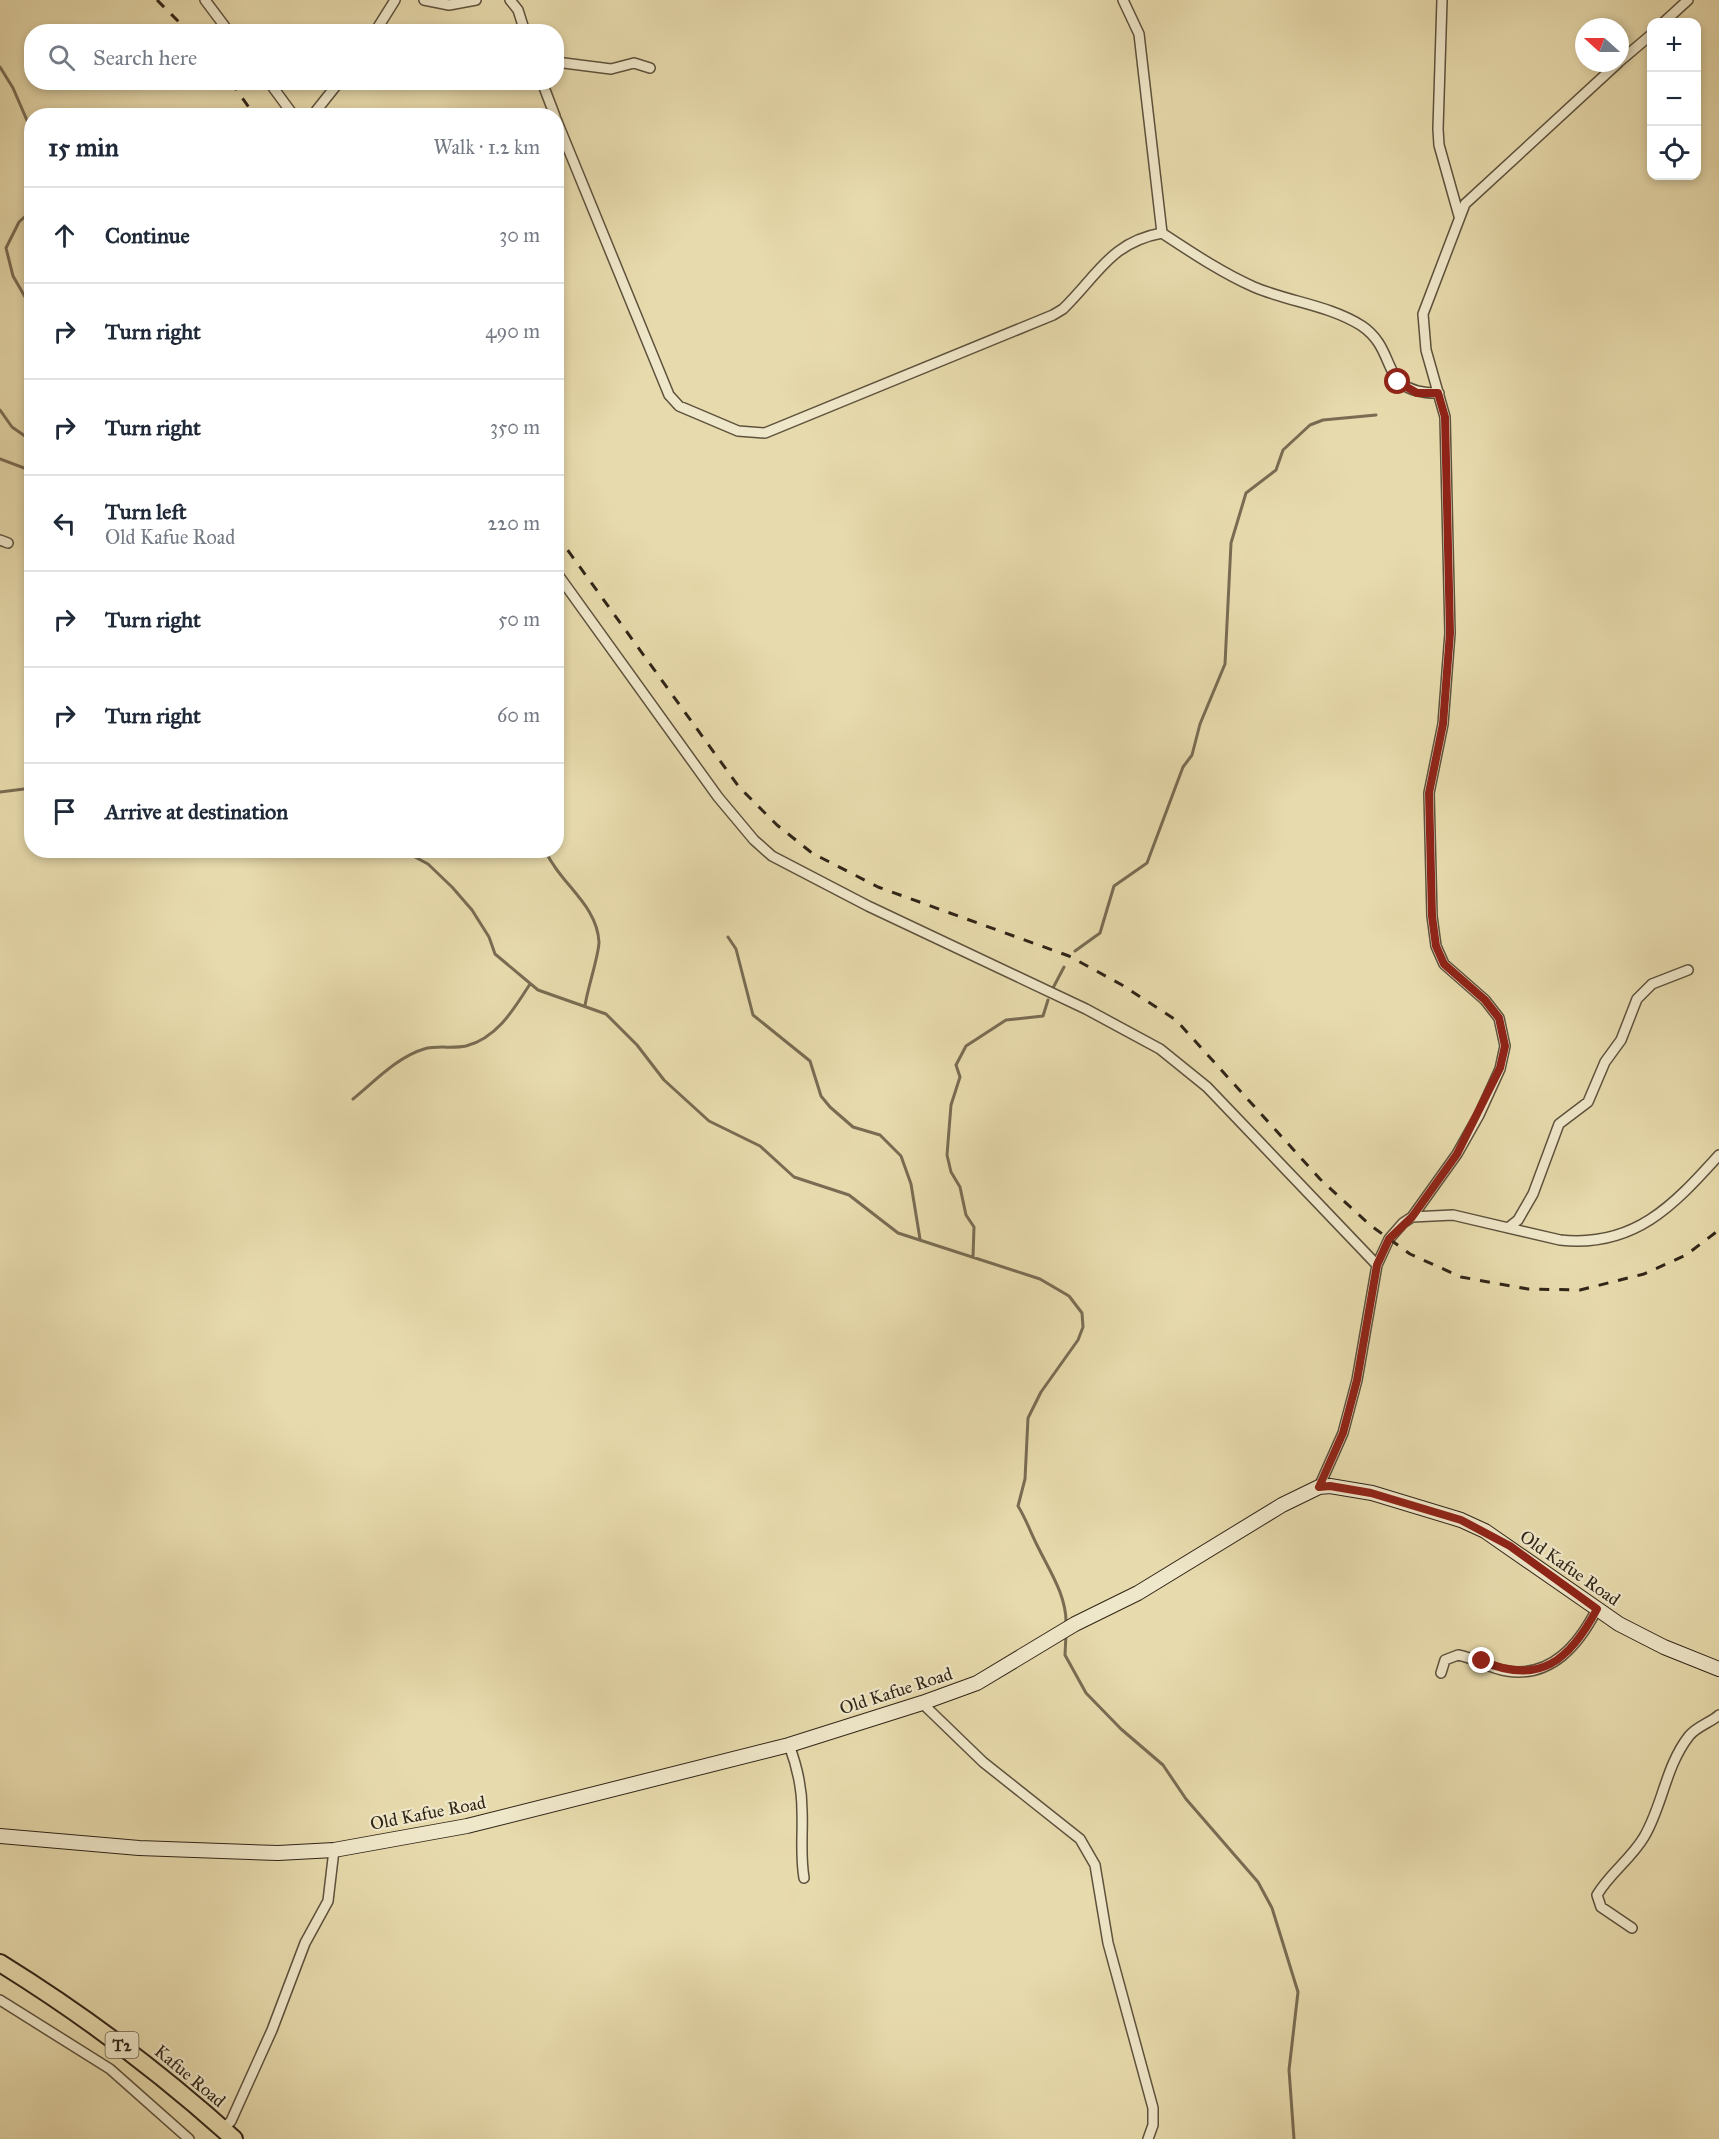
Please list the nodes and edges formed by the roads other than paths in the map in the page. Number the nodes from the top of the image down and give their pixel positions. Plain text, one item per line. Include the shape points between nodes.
1 (205, 0) edge
2 (395, 0) edge
3 (424, 0) edge
4 (476, 0) edge
5 (510, 0) edge
6 (1124, 0) edge
7 (1442, 0) edge
8 (1688, 0) edge
9 (1668, 18) edge
10 (223, 24) edge
11 (380, 24) edge
12 (522, 24) edge
13 (1647, 38) edge
14 (1629, 54) edge
15 (564, 63) edge
16 (650, 68) dead end
17 (1609, 72) edge
18 (275, 90) edge
19 (333, 90) edge
20 (545, 90) edge
21 (288, 108) edge
22 (318, 108) edge
23 (552, 108) edge
24 (564, 137) edge
25 (1459, 216) junction
26 (1162, 233) junction
27 (1438, 393) junction
28 (564, 583) edge
29 (1688, 970) dead end
30 (1719, 1155) edge
31 (1412, 1217) junction
32 (1508, 1228) junction
33 (1377, 1265) junction
34 (1319, 1487) junction
35 (1597, 1609) junction
36 (1719, 1669) edge
37 (1441, 1673) dead end
38 (922, 1703) junction
39 (1719, 1714) edge
40 (789, 1745) junction
41 (0, 1836) edge
42 (334, 1850) junction
43 (804, 1878) dead end
44 (1632, 1928) dead end
45 (0, 1963) edge
46 (0, 2000) edge
47 (228, 2134) edge
48 (189, 2139) edge
49 (1148, 2139) edge

1 - 10 street
2 - 11 street
3 - 4 street via 449,5
5 - 12 street
6 - 26 street via 1139,34
7 - 25 street via 1439,145
8 - 9 street
13 - 14 street
15 - 16 street via 611,69 634,63
17 - 25 street via 1476,194
18 - 21 street
19 - 22 street
20 - 23 street
24 - 26 street via 669,396 679,406 751,434 772,430 1044,319 1063,309 1119,249 1143,236
25 - 27 street via 1423,314 1426,350
26 - 27 street via 1255,287 1360,325 1384,352 1398,382 1417,393
27 - 31 street via 1445,417 1450,633 1443,724 1429,793 1432,916 1436,946 1444,964 1485,1000 1499,1018 1505,1046 1500,1068 1473,1125
28 - 33 street via 718,797 772,856 1160,1049 1207,1087
29 - 32 street via 1652,984 1637,999 1621,1040 1605,1062 1588,1102 1559,1124 1533,1194 1518,1220
30 - 32 street via 1659,1215 1618,1237 1578,1242
31 - 32 street via 1453,1215
31 - 33 street via 1389,1239
33 - 34 street via 1357,1380 1343,1433
34 - 35 street, Old Kafue Road via 1371,1493 1461,1520 1510,1546
34 - 38 street, Old Kafue Road via 977,1683
35 - 36 street, Old Kafue Road via 1664,1647
35 - 37 street via 1580,1641 1555,1661 1520,1672 1505,1671 1458,1655 1445,1660
38 - 40 street, Old Kafue Road
38 - 49 street via 984,1762 1080,1839 1095,1865 1108,1943 1153,2108
39 - 44 street via 1689,1735 1669,1769 1643,1839 1597,1895 1601,1907
40 - 42 street, Old Kafue Road via 466,1827
40 - 43 street via 797,1767 802,1811 800,1853
41 - 42 street, Old Kafue Road via 139,1848 278,1853
42 - 47 street via 328,1901 305,1943
45 - 47 highway, Kafue Road / T2 via 127,2049
46 - 48 street via 110,2069

